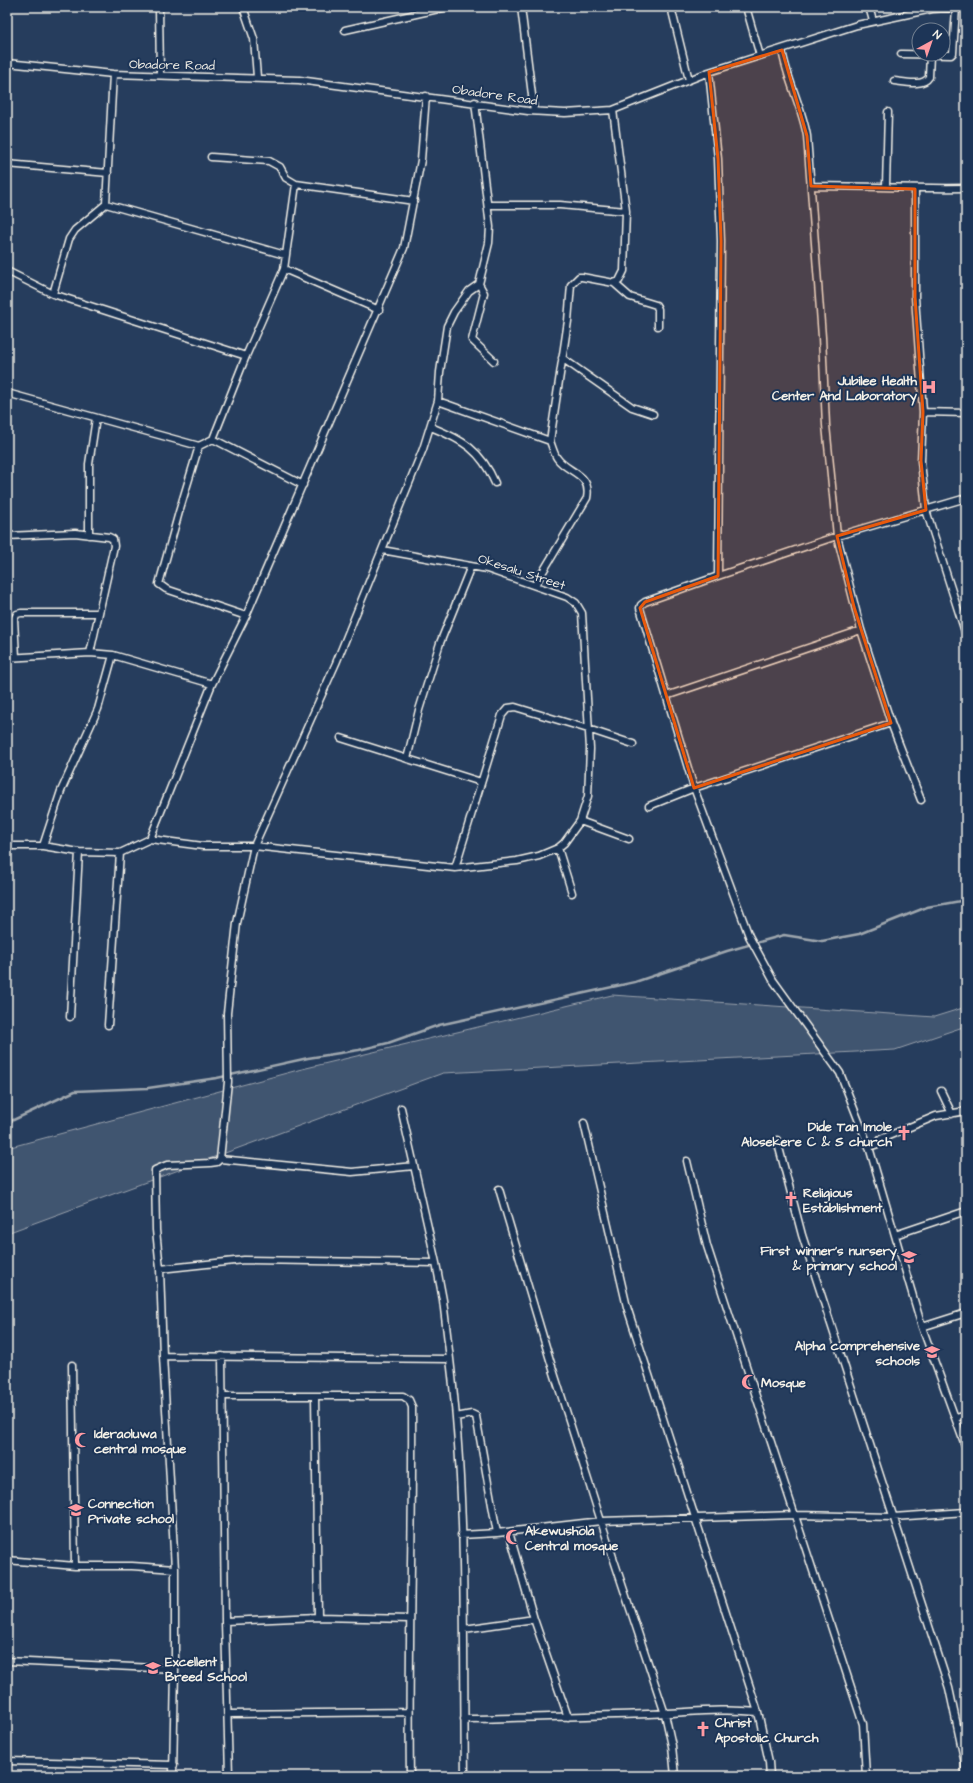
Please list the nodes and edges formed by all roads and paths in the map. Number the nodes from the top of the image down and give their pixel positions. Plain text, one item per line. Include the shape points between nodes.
1 (159, 7) edge
2 (243, 7) edge
3 (447, 7) edge
4 (521, 7) edge
5 (671, 7) edge
6 (746, 7) edge
7 (868, 7) edge
8 (966, 7) edge
9 (942, 8) edge
10 (956, 8) edge
11 (873, 21) junction
12 (345, 30) dead end
13 (782, 50) junction
14 (901, 54) dead end
15 (911, 54) edge
16 (951, 55) edge
17 (760, 56) junction
18 (930, 62) edge
19 (7, 63) edge
20 (709, 72) junction
21 (113, 74) junction
22 (160, 74) junction
23 (256, 77) junction
24 (689, 80) junction
25 (894, 81) dead end
26 (426, 96) junction
27 (475, 102) junction
28 (613, 110) junction
29 (534, 111) junction
30 (888, 112) dead end
31 (212, 156) dead end
32 (7, 164) edge
33 (108, 173) junction
34 (296, 184) junction
35 (811, 186) junction
36 (886, 186) junction
37 (966, 188) edge
38 (915, 189) junction
39 (414, 200) junction
40 (106, 204) junction
41 (488, 205) junction
42 (626, 211) junction
43 (285, 255) junction
44 (284, 269) junction
45 (7, 271) edge
46 (614, 283) junction
47 (479, 284) junction
48 (54, 294) junction
49 (379, 310) junction
50 (658, 326) dead end
51 (246, 356) junction
52 (562, 358) junction
53 (494, 361) dead end
54 (7, 393) edge
55 (438, 401) junction
56 (923, 412) junction
57 (966, 413) edge
58 (653, 414) dead end
59 (96, 418) junction
60 (430, 427) junction
61 (213, 439) junction
62 (550, 441) junction
63 (199, 446) junction
64 (495, 483) dead end
65 (304, 485) junction
66 (966, 498) edge
67 (926, 510) junction
68 (89, 535) junction
69 (7, 536) edge
70 (837, 536) junction
71 (382, 550) junction
72 (471, 566) junction
73 (718, 576) junction
74 (535, 585) junction
75 (98, 613) junction
76 (246, 616) junction
77 (860, 630) junction
78 (966, 635) edge
79 (90, 653) junction
80 (113, 655) junction
81 (16, 657) junction
82 (7, 658) edge
83 (212, 684) junction
84 (666, 696) junction
85 (891, 723) junction
86 (588, 729) junction
87 (340, 738) dead end
88 (634, 744) dead end
89 (408, 759) junction
90 (480, 782) junction
91 (694, 788) junction
92 (921, 800) dead end
93 (649, 806) dead end
94 (580, 820) junction
95 (150, 839) junction
96 (629, 839) dead end
97 (7, 846) edge
98 (43, 846) junction
99 (254, 846) junction
100 (558, 848) junction
101 (79, 852) junction
102 (120, 853) junction
103 (455, 868) junction
104 (572, 893) dead end
105 (70, 1017) dead end
106 (108, 1025) dead end
107 (942, 1091) dead end
108 (401, 1108) dead end
109 (966, 1111) edge
110 (952, 1114) junction
111 (584, 1123) dead end
112 (777, 1140) dead end
113 (869, 1147) junction
114 (220, 1159) junction
115 (687, 1161) dead end
116 (414, 1166) junction
117 (499, 1189) dead end
118 (966, 1211) edge
119 (895, 1235) junction
120 (436, 1263) junction
121 (160, 1268) junction
122 (966, 1313) edge
123 (922, 1327) junction
124 (163, 1356) junction
125 (222, 1356) junction
126 (450, 1359) junction
127 (72, 1364) dead end
128 (222, 1396) junction
129 (315, 1396) junction
130 (966, 1414) edge
131 (456, 1417) junction
132 (956, 1418) junction
133 (966, 1448) edge
134 (966, 1512) edge
135 (795, 1515) junction
136 (892, 1517) junction
137 (696, 1519) junction
138 (601, 1521) junction
139 (508, 1532) junction
140 (497, 1533) junction
141 (461, 1535) junction
142 (7, 1560) edge
143 (75, 1566) junction
144 (175, 1569) junction
145 (318, 1617) junction
146 (410, 1619) junction
147 (534, 1619) junction
148 (225, 1621) junction
149 (464, 1629) junction
150 (7, 1661) edge
151 (175, 1669) junction
152 (409, 1712) junction
153 (758, 1712) junction
154 (228, 1714) junction
155 (665, 1714) junction
156 (568, 1717) junction
157 (464, 1718) junction
158 (7, 1761) edge
159 (174, 1765) junction
160 (173, 1776) edge
161 (229, 1776) edge
162 (410, 1776) edge
163 (466, 1776) edge
164 (675, 1776) edge
165 (770, 1776) edge
166 (866, 1776) edge
167 (965, 1776) edge

1 - 22 street
2 - 23 street via 254,39
3 - 12 street
4 - 29 street
5 - 24 street
6 - 17 street
7 - 11 street
8 - 10 street, Obadore Road
9 - 10 street, Obadore Road
9 - 11 street, Obadore Road
10 - 16 street
11 - 13 street, Obadore Road
13 - 17 street, Obadore Road
13 - 35 street via 784,64 805,124
14 - 15 street
17 - 20 street, Obadore Road
18 - 25 street via 927,80
19 - 21 street, Obadore Road
20 - 24 street, Obadore Road
20 - 73 street via 718,159 721,241
21 - 22 street, Obadore Road
21 - 33 street
22 - 23 street, Obadore Road
23 - 26 street, Obadore Road
24 - 28 street, Obadore Road
26 - 27 street, Obadore Road
26 - 39 street via 422,160
27 - 29 street, Obadore Road
27 - 41 street
28 - 29 street, Obadore Road via 565,113
28 - 42 street
30 - 36 street
31 - 34 street via 269,161 280,167 286,178
32 - 33 street
33 - 40 street
34 - 39 street
34 - 43 street
35 - 36 street
35 - 70 street via 826,424
36 - 38 street
37 - 38 street
38 - 56 street via 915,297
39 - 49 street via 404,248
40 - 43 street
40 - 48 street via 75,230 69,239
41 - 42 street via 560,206
41 - 47 street via 489,243
42 - 46 street via 624,271 619,281
43 - 44 street
44 - 49 street
44 - 51 street
45 - 48 street
46 - 50 street via 630,297 656,305
46 - 52 street via 578,277 571,285
47 - 53 street via 484,293 472,340
47 - 55 street via 469,291 447,326
48 - 51 street
49 - 65 street
51 - 61 street
52 - 58 street via 632,407
52 - 62 street
54 - 59 street
55 - 60 street
55 - 62 street
56 - 57 street
56 - 67 street via 921,461
59 - 63 street
59 - 68 street via 89,464
60 - 64 street via 462,441 473,449 490,471
60 - 71 street
61 - 63 street
61 - 65 street
62 - 74 street via 557,458 582,478 589,491
63 - 76 street via 160,584 166,589
65 - 76 street
66 - 67 street
67 - 70 street
67 - 78 street
68 - 69 street via 49,533
68 - 75 street via 109,537 114,542
70 - 73 street
70 - 77 street
71 - 72 street, Okesalu Street
71 - 99 street via 336,663
72 - 74 street, Okesalu Street
72 - 89 street via 440,643 419,710
73 - 84 street via 641,605 640,612
74 - 86 street, Okesalu Street via 567,597 576,603 582,613
75 - 79 street
75 - 81 street via 17,614 14,619
76 - 83 street
77 - 84 street
77 - 85 street
79 - 80 street
79 - 81 street
80 - 83 street
80 - 98 street via 98,708 61,791
81 - 82 street
83 - 95 street
84 - 91 street
85 - 91 street
85 - 92 street
86 - 88 street
86 - 90 street via 515,707 508,708 502,715
86 - 94 street, Okesalu Street via 588,796
87 - 89 street
89 - 90 street
90 - 103 street
91 - 93 street
91 - 113 street via 749,936 773,980 840,1073
94 - 96 street
94 - 100 street, Okesalu Street
95 - 99 street via 203,846
95 - 102 street
97 - 98 street
98 - 101 street
99 - 103 street
99 - 114 street via 237,923 228,1013 228,1082
100 - 103 street via 517,861
100 - 104 street
101 - 102 street
101 - 105 street
102 - 106 street
107 - 110 street
108 - 116 street
109 - 110 street
110 - 113 street via 936,1116 881,1139 878,1144
111 - 137 street via 627,1307
112 - 136 street via 802,1235
113 - 119 street
114 - 116 street via 352,1172
114 - 121 street via 210,1163 167,1165 156,1170 156,1230
115 - 135 street via 707,1246
116 - 120 street
117 - 138 street
118 - 119 street
119 - 123 street
120 - 121 street via 244,1260
120 - 126 street
121 - 124 street
122 - 123 street
123 - 132 street
124 - 125 street
124 - 144 street
125 - 126 street
125 - 128 street
126 - 131 street
127 - 143 street
128 - 129 street
128 - 148 street
129 - 145 street
129 - 146 street via 403,1396 409,1400 412,1407
130 - 132 street
131 - 140 street via 472,1414 476,1416
131 - 141 street
132 - 133 street
134 - 136 street
135 - 136 street
135 - 137 street
135 - 166 street via 863,1724
136 - 167 street via 949,1688 965,1763
137 - 138 street
137 - 153 street
138 - 139 street
138 - 155 street
139 - 140 street
139 - 147 street
140 - 141 street
141 - 149 street
142 - 143 street
143 - 144 street
144 - 151 street
145 - 146 street
145 - 148 street
146 - 152 street
147 - 149 street
147 - 156 street
148 - 154 street
149 - 157 street
150 - 151 street
151 - 159 street
152 - 154 street
152 - 162 street
153 - 155 street via 702,1710
153 - 165 street
154 - 161 street
155 - 156 street
155 - 164 street
156 - 157 street
157 - 163 street
158 - 159 street
159 - 160 street

